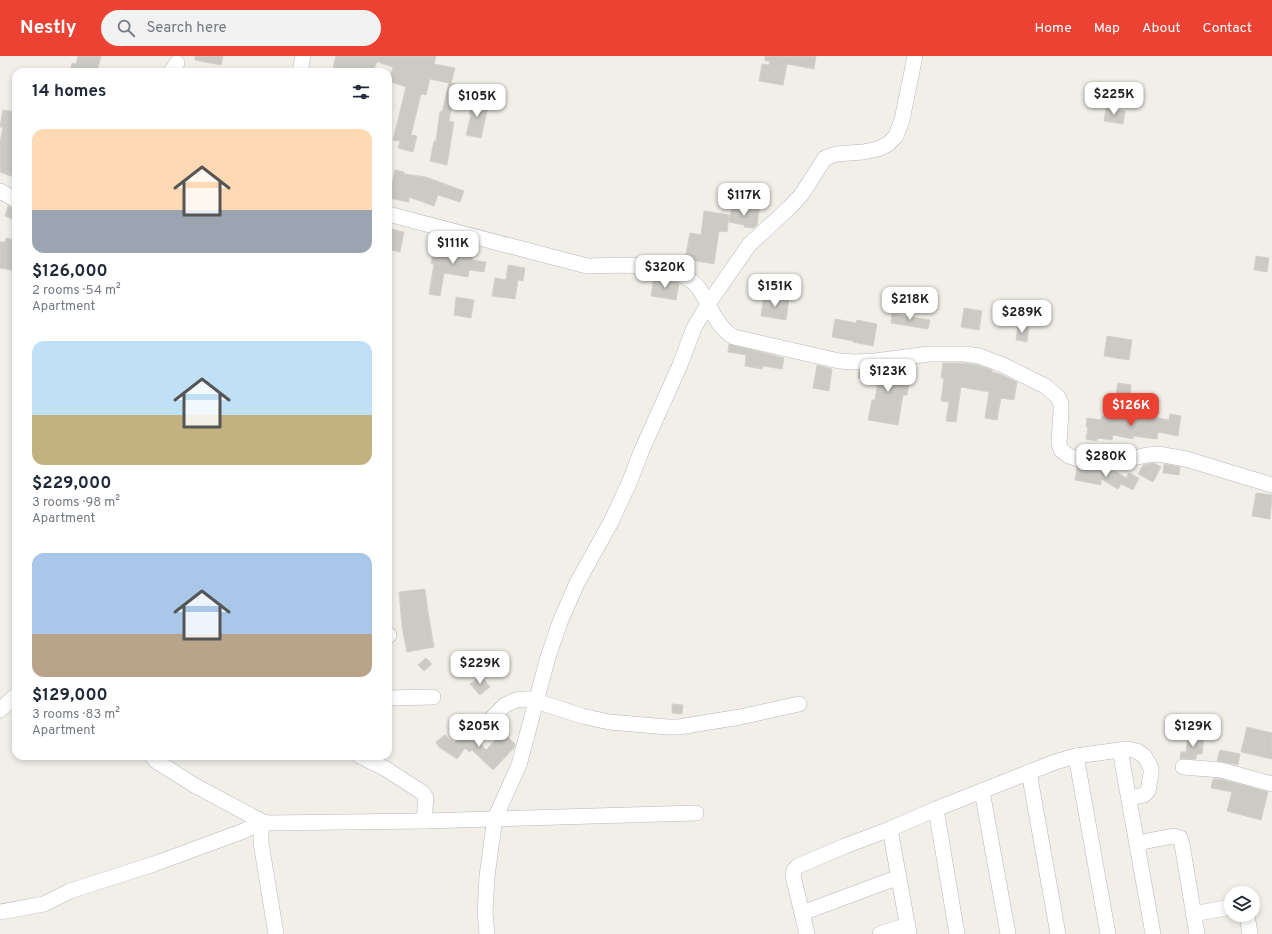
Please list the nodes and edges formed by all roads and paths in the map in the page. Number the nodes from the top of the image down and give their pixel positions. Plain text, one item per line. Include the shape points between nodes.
1 (303, 56) edge
2 (915, 56) edge
3 (301, 68) edge
4 (0, 191) edge
5 (12, 198) edge
6 (392, 215) edge
7 (708, 304) junction
8 (1272, 485) edge
9 (433, 697) dead end
10 (392, 698) edge
11 (12, 699) edge
12 (536, 701) junction
13 (799, 704) dead end
14 (0, 710) edge
15 (478, 732) dead end
16 (1120, 750) junction
17 (1076, 756) junction
18 (155, 760) edge
19 (368, 760) edge
20 (1182, 767) dead end
21 (1029, 772) junction
22 (1272, 784) edge
23 (982, 791) junction
24 (1129, 798) junction
25 (936, 809) junction
26 (696, 813) dead end
27 (495, 818) junction
28 (424, 821) junction
29 (263, 822) junction
30 (890, 829) junction
31 (1137, 842) junction
32 (899, 877) junction
33 (1224, 908) edge
34 (0, 912) edge
35 (802, 913) junction
36 (1193, 914) junction
37 (1248, 922) edge
38 (908, 929) edge
39 (276, 934) edge
40 (487, 934) edge
41 (807, 934) edge
42 (880, 934) edge
43 (957, 934) edge
44 (1008, 934) edge
45 (1058, 934) edge
46 (1108, 934) edge
47 (1153, 934) edge
48 (1197, 934) edge
49 (1250, 934) edge

1 - 3 street
2 - 7 street via 902,120 896,136 878,149 836,154 825,158 802,194 749,245
4 - 5 street
6 - 7 street via 587,266 637,265 668,271 686,277 696,285
7 - 8 street via 723,329 734,337 839,361 875,362 929,354 965,354 997,363 1045,386 1058,397 1061,404 1061,450 1078,459 1110,463 1158,454 1186,459
7 - 12 street via 694,328 611,522 571,596 548,657
9 - 10 street
11 - 14 street
12 - 13 street via 609,722 668,727 740,717
12 - 15 street via 520,700 505,706
12 - 27 street via 519,765
16 - 17 street
16 - 24 street
16 - 24 street via 1137,751 1145,757 1151,768 1148,791 1144,795
17 - 21 street
17 - 46 street
18 - 29 street via 194,785
19 - 28 street via 424,793
20 - 22 street via 1221,770
21 - 23 street
21 - 45 street
23 - 25 street
23 - 44 street
24 - 31 street
25 - 30 street
25 - 43 street
26 - 27 street
27 - 28 street
27 - 40 street via 487,876
28 - 29 street
29 - 34 street via 154,864 70,891 44,904
29 - 39 street via 261,843
30 - 32 street
30 - 35 street via 795,868 793,876
31 - 36 street via 1173,836 1180,838
31 - 47 street
32 - 35 street
32 - 38 street
33 - 36 street
35 - 41 street
36 - 48 street
37 - 49 street
38 - 42 street

